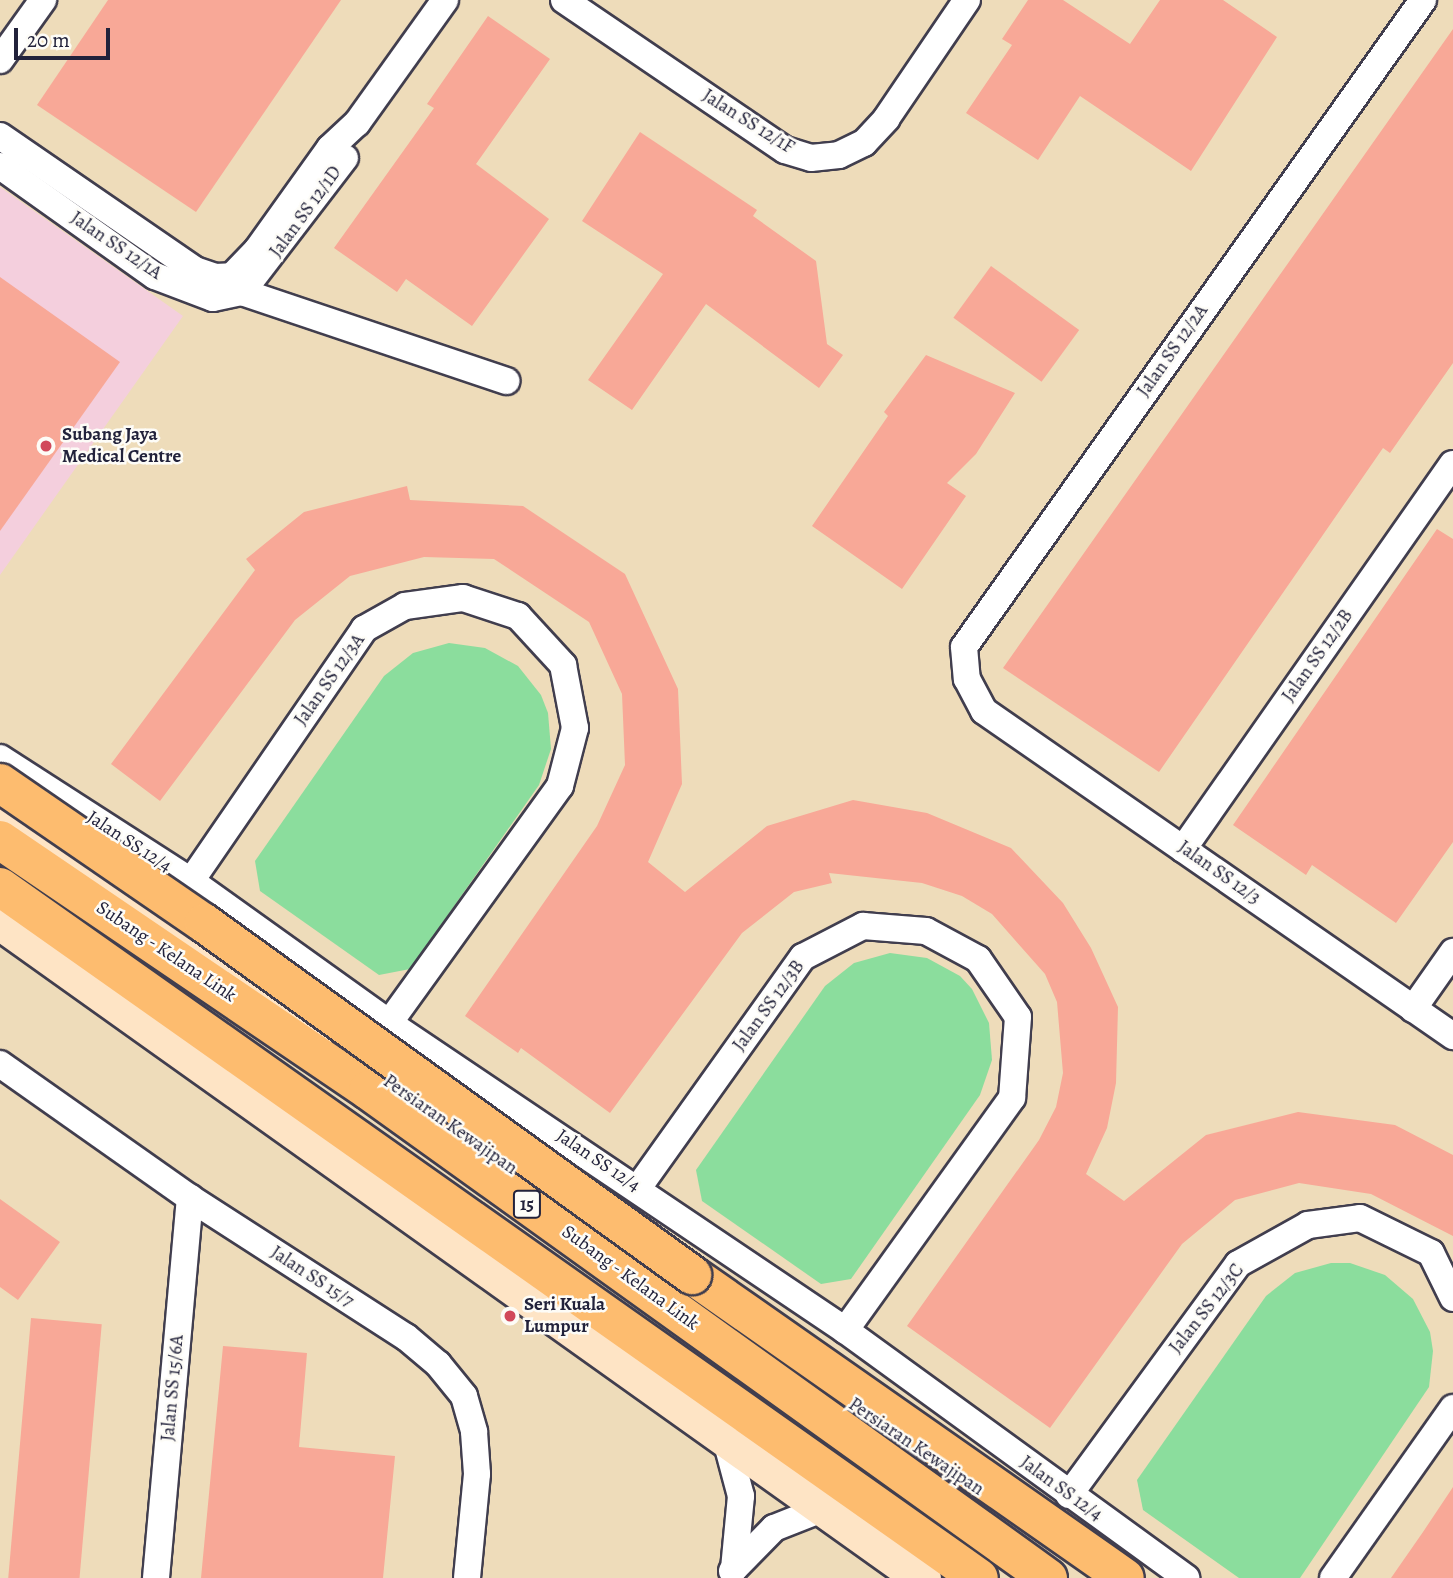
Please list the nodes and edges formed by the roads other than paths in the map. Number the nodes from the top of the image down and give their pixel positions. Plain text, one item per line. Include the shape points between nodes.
1 (43, 0) edge
2 (445, 0) edge
3 (564, 0) edge
4 (967, 0) edge
5 (1423, 0) edge
6 (0, 60) edge
7 (0, 136) edge
8 (0, 166) edge
9 (237, 284) junction
10 (506, 381) dead end
11 (1453, 464) edge
12 (984, 711) joint
13 (0, 758) edge
14 (0, 783) edge
15 (0, 813) edge
16 (0, 840) edge
17 (1184, 849) junction
18 (191, 881) junction
19 (0, 887) edge
20 (242, 918) junction
21 (0, 921) edge
22 (1453, 952) edge
23 (214, 961) junction
24 (1413, 1009) junction
25 (389, 1023) junction
26 (1453, 1036) edge
27 (0, 1064) edge
28 (638, 1188) junction
29 (190, 1198) junction
30 (1453, 1298) edge
31 (845, 1330) junction
32 (1453, 1408) edge
33 (726, 1440) junction
34 (1069, 1495) junction
35 (822, 1509) junction
36 (730, 1573) edge
37 (156, 1578) edge
38 (467, 1578) edge
39 (922, 1578) edge
40 (979, 1578) edge
41 (1048, 1578) edge
42 (1108, 1578) edge
43 (1125, 1578) edge
44 (1186, 1578) edge
45 (1333, 1578) edge

1 - 6 street
2 - 9 street, Jalan SS 12/1D via 357,123 345,158
3 - 4 street, Jalan SS 12/1F via 785,150 811,158 839,155 864,143 886,119
5 - 12 street, Jalan SS 12/2A via 964,647 967,679
7 - 9 street, Jalan SS 12/1A via 195,270
8 - 9 street, Jalan SS 12/1A via 155,276 213,298
9 - 10 street
11 - 17 street, Jalan SS 12/2B
12 - 17 street, Jalan SS 12/3
13 - 18 street, Jalan SS 12/4
14 - 43 main road, bridge
15 - 23 main road, Persiaran Kewajipan
16 - 41 main road, Subang - Kelana Link / 15 via 368,1090
17 - 24 street, Jalan SS 12/3
18 - 20 street, Jalan SS 12/4
18 - 25 street, Jalan SS 12/3A via 364,629 405,606 463,598 517,616 563,665 575,727 560,786
19 - 40 main road, 15
20 - 23 street
20 - 25 street, Jalan SS 12/4
21 - 33 main road
22 - 24 street
23 - 42 main road, Persiaran Kewajipan
24 - 26 street, Jalan SS 12/3
25 - 28 street, Jalan SS 12/4
27 - 29 street, Jalan SS 15/7
28 - 31 street, Jalan SS 12/4
28 - 31 street, Jalan SS 12/3B via 803,957 863,926 926,931 978,959 1018,1017 1012,1098
29 - 37 street, Jalan SS 15/6A
29 - 38 street, Jalan SS 15/7 via 406,1337 438,1364 464,1396 477,1474
30 - 34 street, Jalan SS 12/3C via 1431,1253 1360,1218 1308,1225 1238,1264
31 - 34 street, Jalan SS 12/4
32 - 45 street
33 - 35 main road
33 - 36 street via 741,1496
34 - 44 street, Jalan SS 12/4
35 - 36 street via 774,1528
35 - 39 main road

